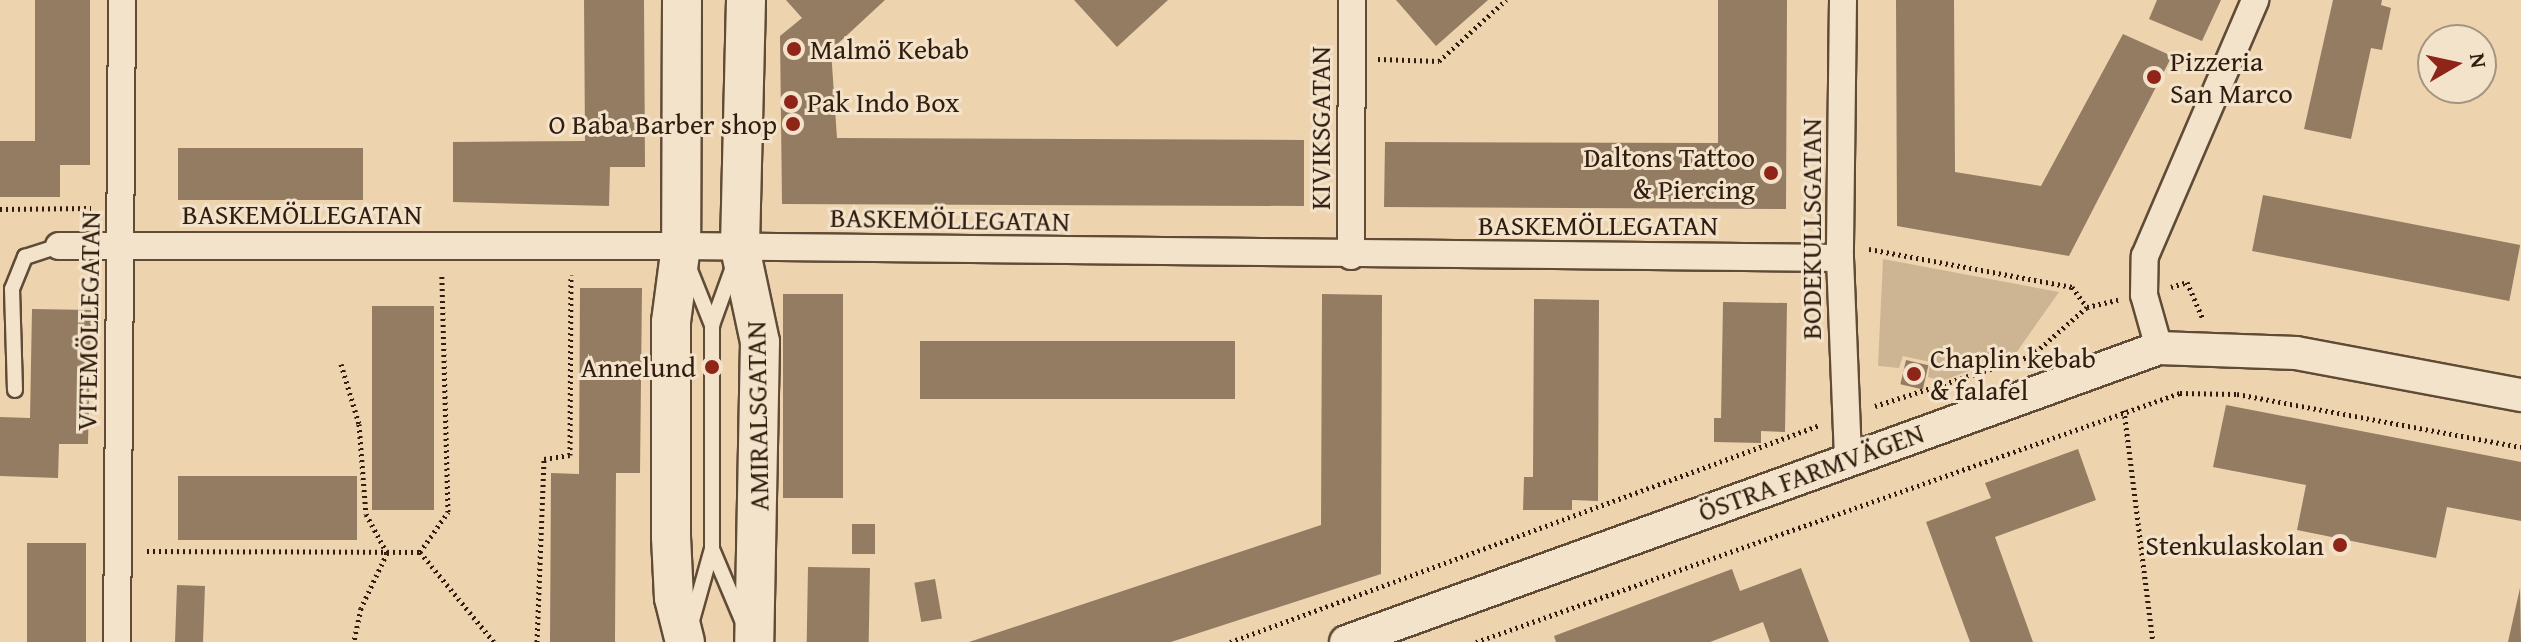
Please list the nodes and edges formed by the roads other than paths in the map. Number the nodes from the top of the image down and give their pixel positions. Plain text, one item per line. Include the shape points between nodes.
1 (122, 0) edge
2 (682, 0) edge
3 (746, 0) edge
4 (1352, 0) edge
5 (1843, 0) edge
6 (2255, 0) edge
7 (59, 246) joint
8 (121, 246) junction
9 (681, 246) junction
10 (740, 248) junction
11 (1840, 251) junction
12 (1351, 256) junction
13 (712, 325) junction
14 (2159, 348) junction
15 (15, 390) dead end
16 (2521, 395) edge
17 (1848, 458) junction
18 (712, 549) junction
19 (117, 642) edge
20 (686, 642) edge
21 (753, 642) edge
22 (1346, 642) edge

1 - 8 street, VITEMÖLLEGATAN
2 - 9 main road
3 - 10 main road, AMIRALSGATAN
4 - 12 street, KIVIKSGATAN
5 - 11 street, BODEKULLSGATAN
6 - 14 street via 2145,256 2144,295
7 - 8 street, BASKEMÖLLEGATAN
7 - 15 lane via 25,257 12,289
8 - 9 street, BASKEMÖLLEGATAN
8 - 19 street, VITEMÖLLEGATAN
9 - 10 street, BASKEMÖLLEGATAN
9 - 13 lane
9 - 20 main road via 671,322 671,561
10 - 12 street, BASKEMÖLLEGATAN
10 - 13 lane
10 - 21 main road, AMIRALSGATAN via 760,333
11 - 12 street, BASKEMÖLLEGATAN
11 - 17 street, BODEKULLSGATAN
13 - 18 lane
14 - 16 street, ÖSTRA FARMVÄGEN via 2296,353
14 - 17 street, ÖSTRA FARMVÄGEN
17 - 22 street, ÖSTRA FARMVÄGEN
18 - 20 lane
18 - 21 lane

